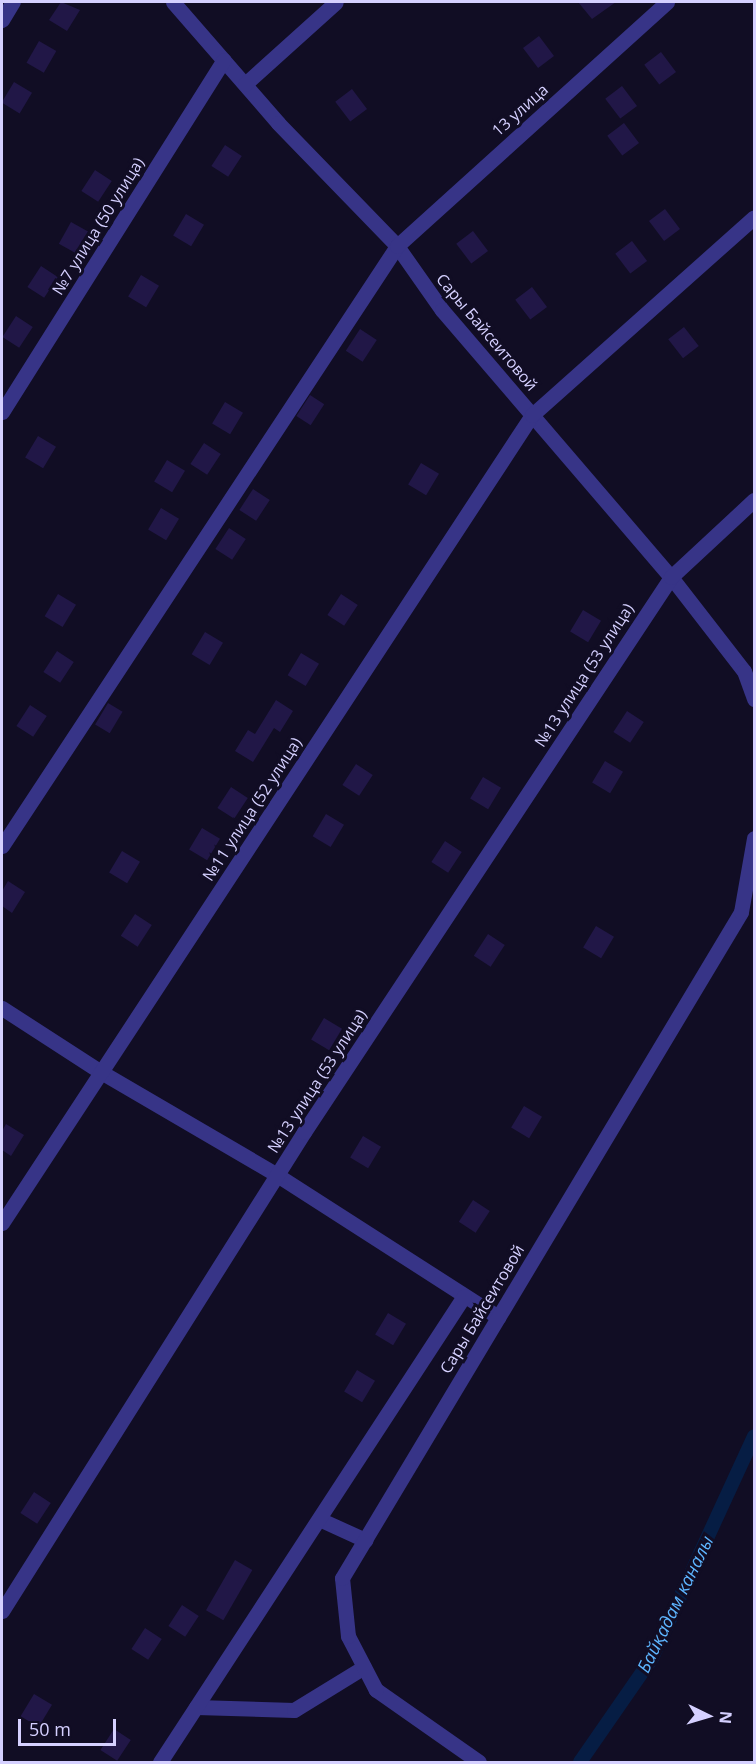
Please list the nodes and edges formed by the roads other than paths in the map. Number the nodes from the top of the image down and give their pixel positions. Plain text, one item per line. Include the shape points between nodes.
1 (13, 2) edge
2 (173, 2) edge
3 (336, 2) edge
4 (667, 2) edge
5 (2, 20) edge
6 (224, 60) junction
7 (245, 84) junction
8 (754, 217) edge
9 (397, 246) junction
10 (2, 412) edge
11 (532, 415) junction
12 (754, 500) edge
13 (671, 577) junction
14 (749, 672) edge
15 (754, 699) edge
16 (754, 838) edge
17 (2, 846) edge
18 (2, 1008) edge
19 (101, 1072) junction
20 (277, 1175) junction
21 (2, 1222) edge
22 (464, 1296) junction
23 (498, 1317) junction
24 (319, 1519) junction
25 (365, 1540) junction
26 (2, 1611) edge
27 (364, 1667) junction
28 (196, 1707) junction
29 (160, 1762) edge
30 (479, 1762) edge

1 - 5 street
2 - 6 street, Сары Байсеитовой
3 - 7 street
4 - 9 street, 13 улица
6 - 7 street, Сары Байсеитовой
6 - 10 street, №7 улица (50 улица)
7 - 9 street, Сары Байсеитовой
8 - 11 street, №11 улица (52 улица)
9 - 11 street, Сары Байсеитовой via 442,310
9 - 17 street, 13 улица
11 - 13 street, Сары Байсеитовой
11 - 19 street, №11 улица (52 улица)
12 - 13 street, №13 улица (53 улица)
13 - 14 street, Сары Байсеитовой
13 - 20 street, №13 улица (53 улица)
14 - 15 street, Сары Байсеитовой
16 - 23 street, Сары Байсеитовой via 741,912
18 - 19 street
19 - 20 street
19 - 21 street, №11 улица (52 улица)
20 - 22 street
20 - 26 street, №13 улица (53 улица)
22 - 23 street
22 - 24 street
23 - 25 street, Сары Байсеитовой
24 - 25 street
24 - 28 street
25 - 27 street, Сары Байсеитовой via 342,1578 348,1635
27 - 28 street via 294,1710
27 - 30 street, Сары Байсеитовой via 375,1690
28 - 29 street

